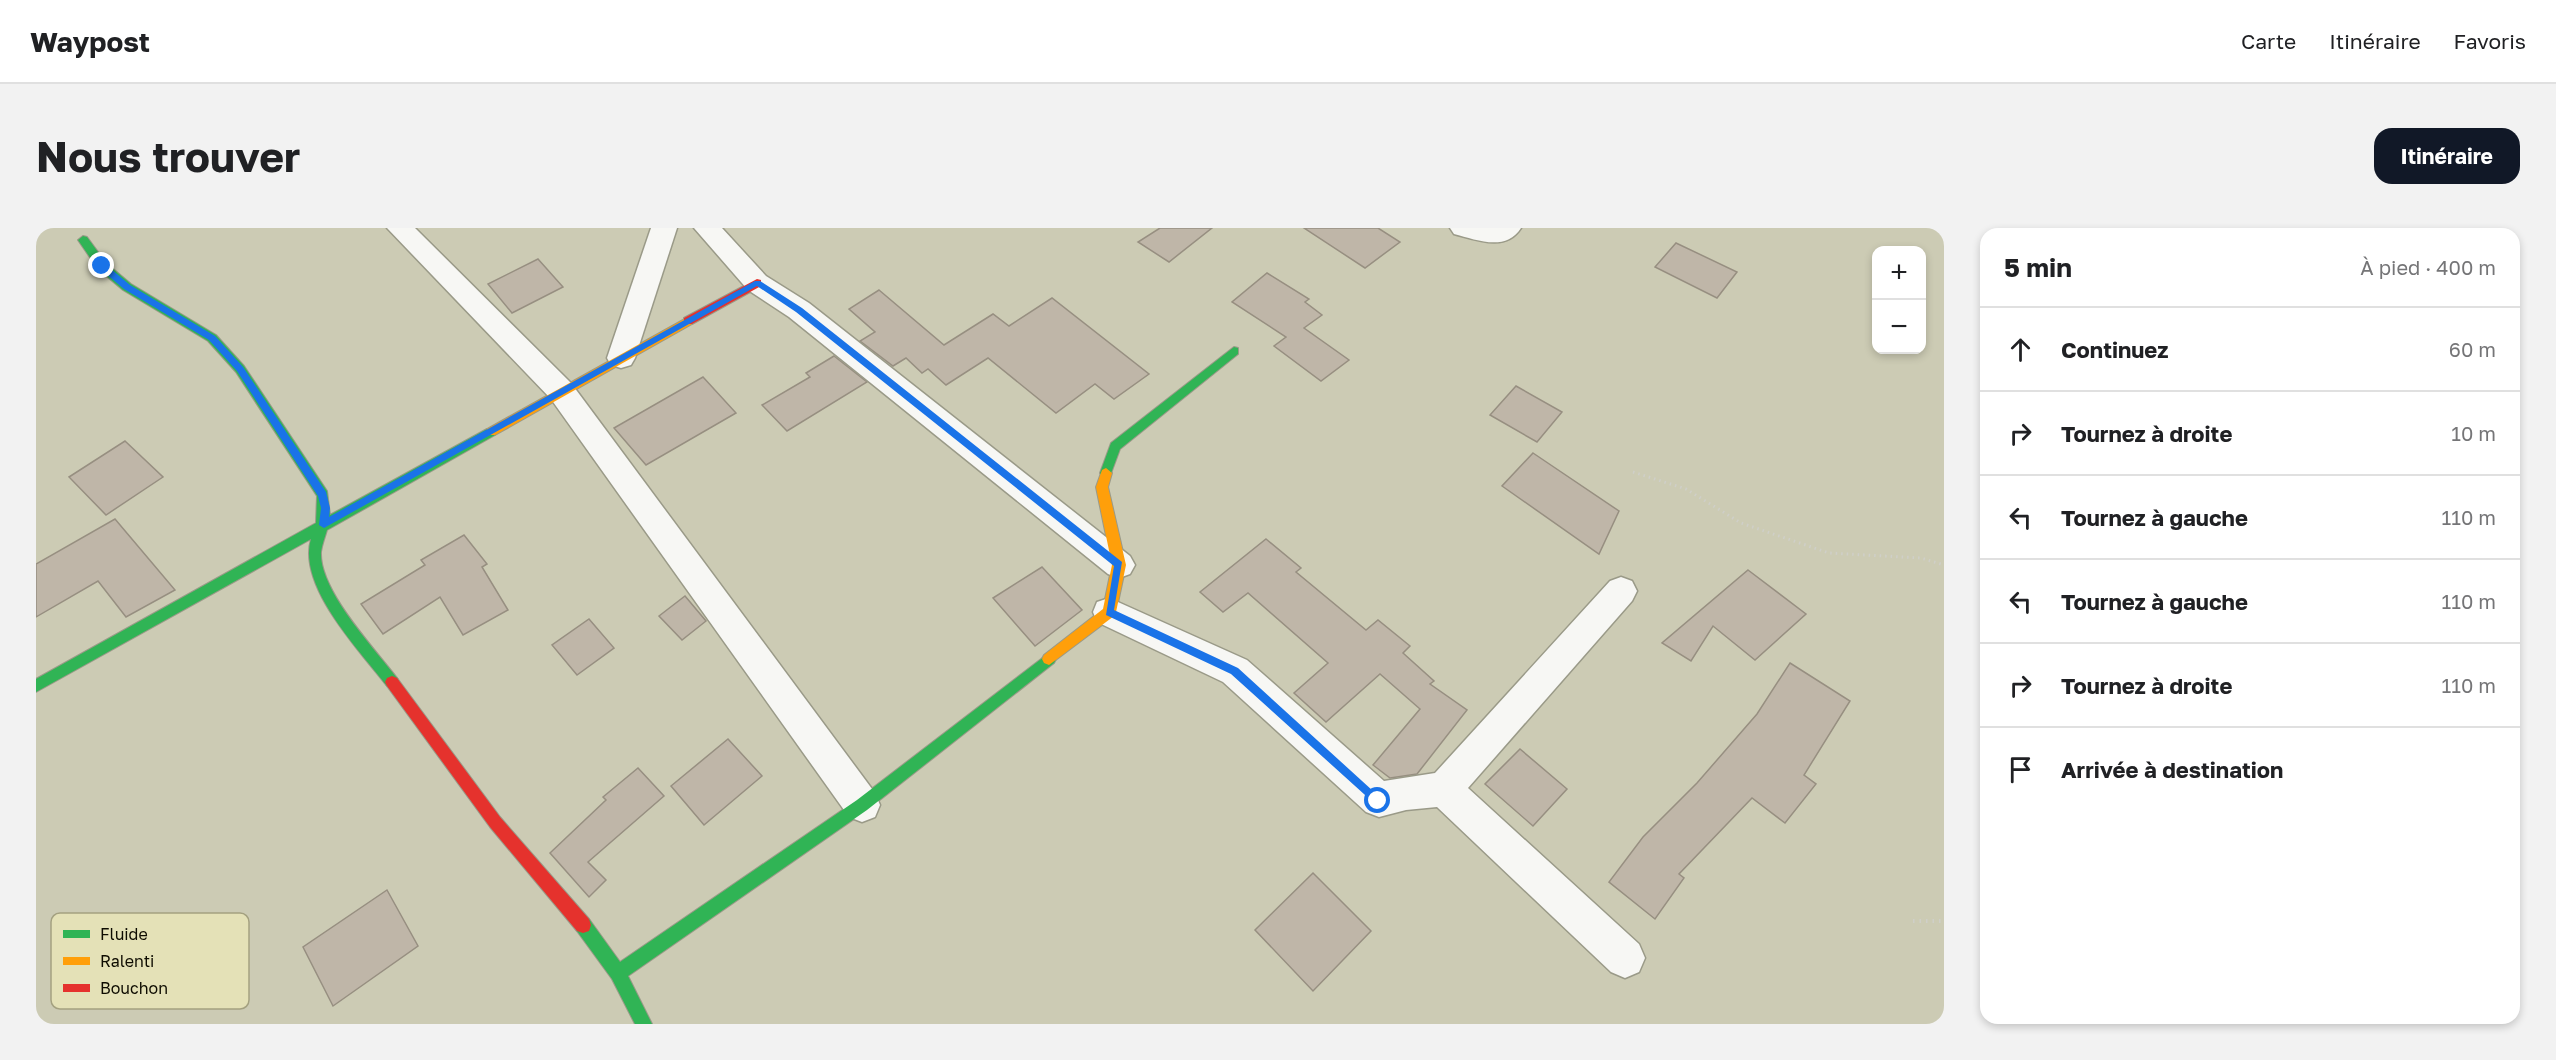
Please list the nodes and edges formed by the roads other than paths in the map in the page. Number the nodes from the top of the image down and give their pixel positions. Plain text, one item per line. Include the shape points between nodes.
1 (400, 228) edge
2 (664, 228) edge
3 (707, 228) edge
4 (1463, 228) edge
5 (1508, 228) edge
6 (83, 240) dead end
7 (757, 283) junction
8 (1234, 351) dead end
9 (621, 358) junction
10 (561, 391) junction
11 (324, 525) junction
12 (1119, 565) junction
13 (1621, 591) dead end
14 (1109, 612) junction
15 (36, 686) edge
16 (1444, 789) junction
17 (862, 805) junction
18 (1625, 958) dead end
19 (618, 973) junction
20 (644, 1024) edge

1 - 10 street
2 - 9 street
3 - 7 street
4 - 5 street via 1499,235
6 - 11 street via 102,266 127,287 212,338 240,369 322,495 326,508
7 - 9 street
7 - 12 street via 799,310
8 - 12 street via 1115,446 1102,487
9 - 10 street
10 - 11 street
10 - 17 street
11 - 15 street
11 - 19 street via 314,556 327,593 495,822 575,914
12 - 14 street
13 - 16 street
14 - 16 street via 1234,671 1378,801
14 - 17 street
16 - 18 street
17 - 19 street
19 - 20 street

